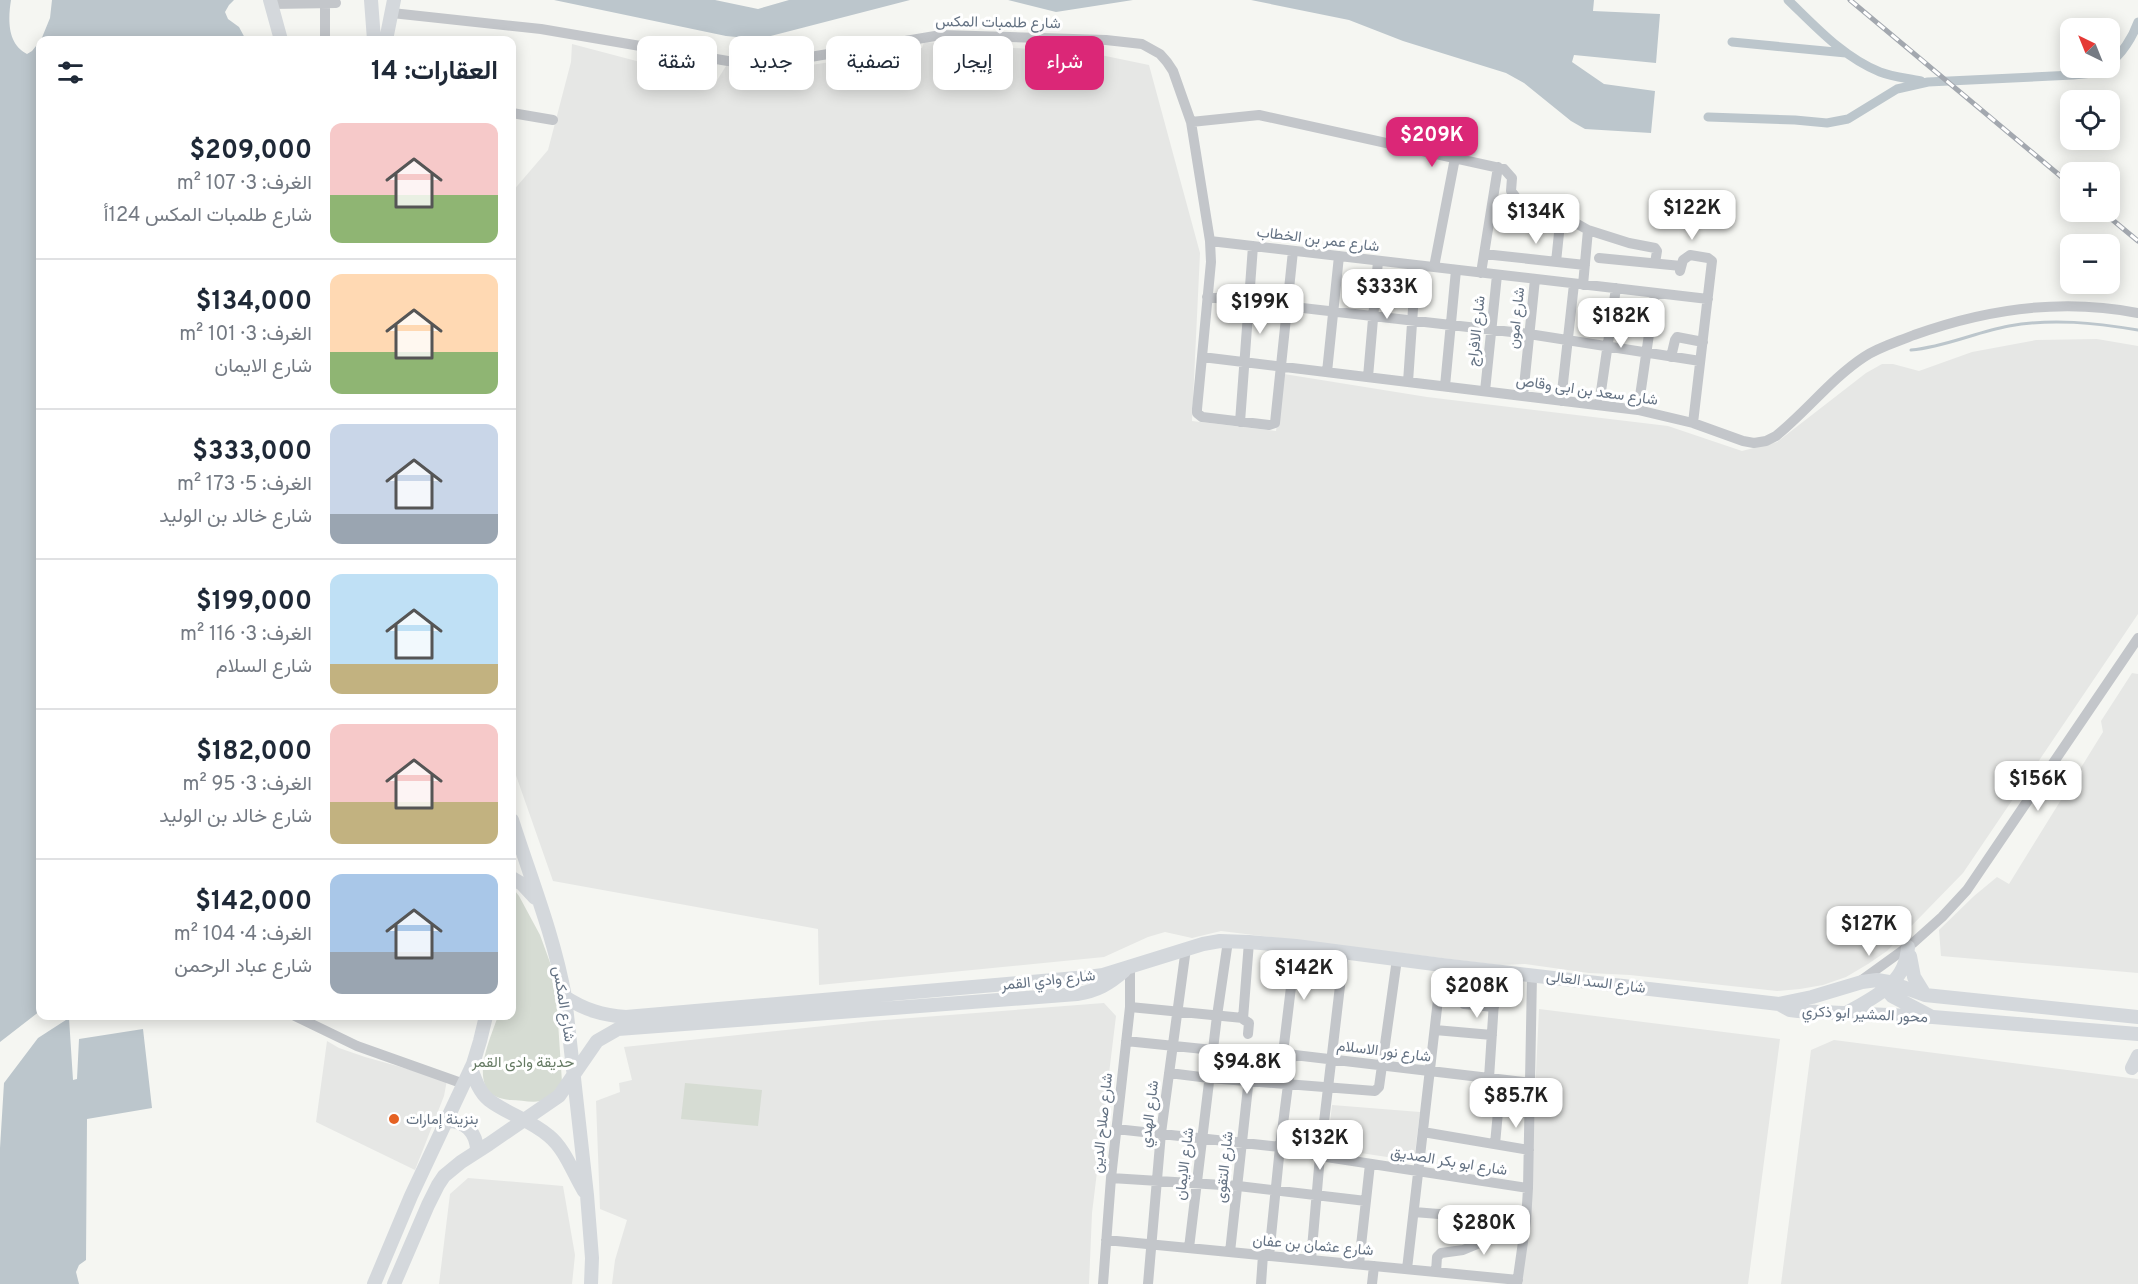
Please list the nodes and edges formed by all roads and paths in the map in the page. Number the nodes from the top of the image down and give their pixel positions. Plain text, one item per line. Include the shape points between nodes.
1 (371, 0) edge
2 (271, 2) edge
3 (393, 7) edge
4 (280, 36) edge
5 (326, 36) edge
6 (374, 36) edge
7 (387, 36) edge
8 (516, 114) edge
9 (553, 120) dead end
10 (1191, 122) junction
11 (1455, 158) junction
12 (1498, 167) junction
13 (1561, 214) junction
14 (1588, 230) junction
15 (1210, 241) junction
16 (1629, 243) junction
17 (1253, 246) junction
18 (1293, 251) junction
19 (1484, 254) junction
20 (1339, 256) junction
21 (1599, 258) dead end
22 (1627, 260) junction
23 (1378, 261) junction
24 (1557, 262) junction
25 (1655, 263) junction
26 (1416, 265) junction
27 (1584, 265) junction
28 (1434, 267) junction
29 (1456, 270) junction
30 (1481, 273) junction
31 (1497, 275) junction
32 (1535, 279) junction
33 (1578, 284) junction
34 (1616, 288) junction
35 (1655, 293) junction
36 (1208, 297) junction
37 (1708, 299) junction
38 (1249, 302) junction
39 (1287, 306) junction
40 (1333, 312) junction
41 (2138, 313) edge
42 (1373, 316) junction
43 (1412, 321) junction
44 (1451, 325) junction
45 (1491, 330) junction
46 (1529, 334) junction
47 (1567, 341) junction
48 (1703, 342) junction
49 (1607, 348) junction
50 (1646, 354) junction
51 (1202, 357) junction
52 (1671, 357) junction
53 (1700, 361) junction
54 (1244, 362) junction
55 (1281, 366) junction
56 (1327, 372) junction
57 (1368, 377) junction
58 (1408, 382) junction
59 (1445, 386) junction
60 (1485, 391) junction
61 (1523, 396) junction
62 (1561, 401) junction
63 (1599, 405) junction
64 (1638, 410) junction
65 (1239, 422) junction
66 (1693, 423) junction
67 (2138, 638) edge
68 (516, 832) edge
69 (516, 880) edge
70 (541, 904) junction
71 (1228, 941) junction
72 (1250, 942) junction
73 (1296, 946) junction
74 (1186, 948) junction
75 (1907, 948) junction
76 (1344, 952) junction
77 (1396, 959) junction
78 (1130, 965) junction
79 (1442, 965) junction
80 (1496, 971) junction
81 (1532, 975) junction
82 (1888, 984) junction
83 (1854, 985) junction
84 (1925, 995) junction
85 (565, 997) junction
86 (1464, 1004) dead end
87 (1779, 1004) junction
88 (1130, 1007) junction
89 (1494, 1007) junction
90 (1176, 1012) junction
91 (1843, 1015) junction
92 (1217, 1016) junction
93 (1933, 1017) junction
94 (2138, 1017) edge
95 (1243, 1018) junction
96 (303, 1020) edge
97 (485, 1020) edge
98 (1436, 1030) junction
99 (1248, 1034) dead end
100 (2138, 1034) edge
101 (1492, 1035) junction
102 (1126, 1041) junction
103 (1172, 1047) junction
104 (1213, 1050) junction
105 (1252, 1050) junction
106 (1288, 1054) junction
107 (1331, 1060) junction
108 (1382, 1066) junction
109 (471, 1068) junction
110 (574, 1071) junction
111 (1431, 1072) junction
112 (1169, 1073) junction
113 (1209, 1078) junction
114 (1495, 1079) junction
115 (1249, 1081) junction
116 (464, 1083) junction
117 (1532, 1083) junction
118 (1289, 1084) junction
119 (1328, 1088) junction
120 (525, 1119) junction
121 (446, 1121) junction
122 (1116, 1129) junction
123 (1423, 1132) junction
124 (1161, 1133) junction
125 (1201, 1137) junction
126 (1242, 1142) junction
127 (1495, 1144) junction
128 (1280, 1147) junction
129 (1529, 1150) junction
130 (477, 1151) junction
131 (1320, 1156) junction
132 (1370, 1164) junction
133 (1419, 1172) junction
134 (1111, 1178) junction
135 (1156, 1181) junction
136 (1197, 1183) junction
137 (1238, 1186) junction
138 (1528, 1188) junction
139 (1276, 1190) junction
140 (587, 1195) junction
141 (1317, 1195) junction
142 (1366, 1202) junction
143 (1414, 1212) junction
144 (1500, 1219) junction
145 (1526, 1221) junction
146 (1499, 1235) junction
147 (1524, 1235) junction
148 (1106, 1240) junction
149 (1150, 1244) junction
150 (1189, 1248) junction
151 (1230, 1252) junction
152 (1266, 1255) junction
153 (1311, 1260) junction
154 (1359, 1264) junction
155 (1374, 1266) junction
156 (1407, 1269) junction
157 (1436, 1272) junction
158 (1517, 1282) edge
159 (374, 1284) edge
160 (394, 1284) edge
161 (591, 1284) edge
162 (1103, 1284) edge
163 (1150, 1284) edge
164 (1261, 1284) edge
165 (1372, 1284) edge

1 - 6 main road
2 - 4 main road
2 - 5 street via 331,3
3 - 7 main road
3 - 10 street, شارع طلمبات المكس via 757,66 941,35 1142,44 1167,62
8 - 9 street
10 - 11 street via 1258,115
10 - 15 street
11 - 12 street
11 - 28 street
12 - 13 street via 1509,172 1511,191 1518,200
12 - 19 street
13 - 14 street
13 - 24 street
14 - 16 street
14 - 27 street
15 - 17 street, شارع عمر بن الخطاب
15 - 36 street
16 - 22 street
16 - 25 street via 1656,248
17 - 18 street, شارع عمر بن الخطاب
17 - 38 street
18 - 20 street, شارع عمر بن الخطاب
18 - 39 street
19 - 24 street
19 - 30 street
20 - 23 street, شارع عمر بن الخطاب
20 - 40 street
21 - 22 street
22 - 25 street
23 - 26 street, شارع عمر بن الخطاب
23 - 42 street
24 - 27 street
25 - 37 street via 1681,268 1690,255 1708,258 1713,263
26 - 28 street, شارع عمر بن الخطاب
26 - 43 street
27 - 33 street
28 - 29 street, شارع عمر بن الخطاب
29 - 30 street, شارع عمر بن الخطاب
29 - 44 street
30 - 31 street, شارع عمر بن الخطاب
31 - 32 street, شارع عمر بن الخطاب
31 - 45 street, شارع الافراج
32 - 33 street, شارع عمر بن الخطاب
32 - 46 street, شارع امون
33 - 34 street, شارع عمر بن الخطاب
33 - 47 street
34 - 35 street, شارع عمر بن الخطاب
34 - 49 street
35 - 37 street, شارع عمر بن الخطاب
35 - 50 street
36 - 38 street
36 - 51 street
37 - 48 street
38 - 39 street
38 - 54 street
39 - 40 street
39 - 55 street
40 - 42 street
40 - 56 street
41 - 66 street, شارع سعد بن ابى وقاص via 2075,306 2026,308 1978,316 1889,344 1864,357 1785,429 1766,441 1743,441
42 - 43 street
42 - 57 street
43 - 44 street
43 - 58 street
44 - 45 street
44 - 59 street
45 - 46 street
45 - 60 street, شارع الافراج
46 - 47 street
46 - 61 street, شارع امون
47 - 49 street
47 - 62 street
48 - 52 street via 1677,337
48 - 53 street
49 - 50 street
49 - 63 street
50 - 52 street
50 - 64 street
51 - 54 street, شارع سعد بن ابى وقاص
51 - 65 street via 1197,413
52 - 53 street
53 - 66 street
54 - 55 street, شارع سعد بن ابى وقاص
54 - 65 street
55 - 56 street, شارع سعد بن ابى وقاص
55 - 65 street via 1275,421 1271,425
56 - 57 street, شارع سعد بن ابى وقاص
57 - 58 street, شارع سعد بن ابى وقاص
58 - 59 street, شارع سعد بن ابى وقاص
59 - 60 street, شارع سعد بن ابى وقاص
60 - 61 street, شارع سعد بن ابى وقاص
61 - 62 street, شارع سعد بن ابى وقاص
62 - 63 street, شارع سعد بن ابى وقاص
63 - 64 street, شارع سعد بن ابى وقاص
64 - 66 street, شارع سعد بن ابى وقاص
67 - 75 street via 1978,876 1942,917
68 - 70 main road, شارع المكس
69 - 70 main road
70 - 85 main road, شارع المكس
71 - 72 main road, شارع السد العالى
71 - 74 main road, شارع السد العالى
71 - 92 street, شارع الايمان
72 - 73 main road, شارع السد العالى
72 - 95 street
73 - 76 main road, شارع السد العالى
73 - 106 street
74 - 78 main road, شارع السد العالى
74 - 90 street, شارع الهدي
75 - 82 main road via 1905,967
75 - 83 street
75 - 84 main road via 1911,969
76 - 77 main road, شارع السد العالى
76 - 107 street
77 - 79 main road, شارع السد العالى
77 - 108 street
78 - 85 main road, شارع وادي القمر via 1077,979 626,1017 604,1016
78 - 88 street, شارع صلاح الدين
78 - 110 main road, شارع وادي القمر via 1109,984 1077,994 618,1029 597,1041
79 - 80 main road, شارع السد العالى
79 - 98 street
80 - 81 main road, شارع السد العالى
80 - 89 street
81 - 87 main road, شارع السد العالى
81 - 117 street
82 - 83 main road, محور المشير ابو ذكري via 1869,981
82 - 84 main road, محور المشير ابو ذكري
82 - 91 main road
82 - 93 main road via 1892,996
83 - 87 main road, محور المشير ابو ذكري
84 - 94 main road, محور المشير ابو ذكري
85 - 110 main road, شارع المكس
86 - 89 street
87 - 91 main road, محور المشير ابو ذكري via 1798,1011
88 - 90 street
88 - 102 street, شارع صلاح الدين
89 - 101 street
90 - 92 street
90 - 103 street, شارع الهدي
91 - 93 main road, محور المشير ابو ذكري
92 - 95 street
92 - 104 street, شارع الايمان
93 - 100 main road, محور المشير ابو ذكري
95 - 99 street via 1249,1023
96 - 116 street via 357,1046
97 - 109 main road
98 - 101 street
98 - 111 street
101 - 114 street
102 - 103 street, شارع نور الاسلام
102 - 122 street, شارع صلاح الدين
103 - 104 street, شارع نور الاسلام
103 - 112 street, شارع الهدي
104 - 105 street, شارع نور الاسلام
104 - 113 street, شارع الايمان
105 - 106 street, شارع نور الاسلام
105 - 115 street, شارع التقوى
106 - 107 street, شارع نور الاسلام
106 - 118 street
107 - 108 street, شارع نور الاسلام
107 - 119 street
108 - 111 street, شارع نور الاسلام
108 - 119 street via 1375,1091
109 - 116 main road
109 - 120 main road via 488,1100
110 - 120 main road, شارع وادي القمر via 559,1096
110 - 140 main road, شارع المكس
111 - 114 street, شارع نور الاسلام
111 - 123 street
112 - 113 street
112 - 124 street, شارع الهدي
113 - 115 street
113 - 125 street, شارع الايمان
114 - 117 street, شارع نور الاسلام
114 - 127 street
115 - 118 street
115 - 126 street, شارع التقوى
116 - 121 main road
117 - 129 street
118 - 119 street
118 - 128 street
119 - 131 street
120 - 130 main road, شارع وادي القمر
120 - 140 main road via 552,1137
121 - 130 main road via 467,1127
121 - 159 main road
122 - 124 street, شارع ابو بكر الصديق
122 - 134 street, شارع صلاح الدين
123 - 127 street
123 - 133 street
124 - 125 street, شارع ابو بكر الصديق
124 - 135 street, شارع الهدي
125 - 126 street, شارع ابو بكر الصديق
125 - 136 street, شارع الايمان
126 - 128 street, شارع ابو بكر الصديق
126 - 137 street, شارع التقوى
127 - 129 street
128 - 131 street, شارع ابو بكر الصديق
128 - 139 street
129 - 138 street
130 - 160 main road, شارع وادي القمر via 452,1168 438,1185
131 - 132 street, شارع ابو بكر الصديق
131 - 141 street
132 - 133 street, شارع ابو بكر الصديق
132 - 142 street
133 - 138 street, شارع ابو بكر الصديق
133 - 143 street
134 - 135 street
134 - 148 street, شارع صلاح الدين
135 - 136 street
135 - 149 street, شارع الهدي
136 - 137 street
136 - 150 street, شارع الايمان
137 - 139 street
137 - 151 street, شارع التقوى
138 - 145 street
139 - 141 street
139 - 152 street
140 - 161 main road, شارع المكس
141 - 142 street
141 - 153 street
142 - 154 street
143 - 144 street
143 - 156 street
144 - 145 street
144 - 146 street
145 - 147 street
146 - 147 street
146 - 157 street via 1463,1250 1439,1254
147 - 158 street
148 - 149 street, شارع عثمان بن عفان
148 - 162 street, شارع صلاح الدين
149 - 150 street, شارع عثمان بن عفان
149 - 163 street, شارع الهدي
150 - 151 street, شارع عثمان بن عفان
151 - 152 street, شارع عثمان بن عفان
152 - 153 street, شارع عثمان بن عفان
152 - 164 street
153 - 154 street, شارع عثمان بن عفان
154 - 155 street, شارع عثمان بن عفان
155 - 156 street, شارع عثمان بن عفان
155 - 165 street
156 - 157 street, شارع عثمان بن عفان
157 - 158 street, شارع عثمان بن عفان

